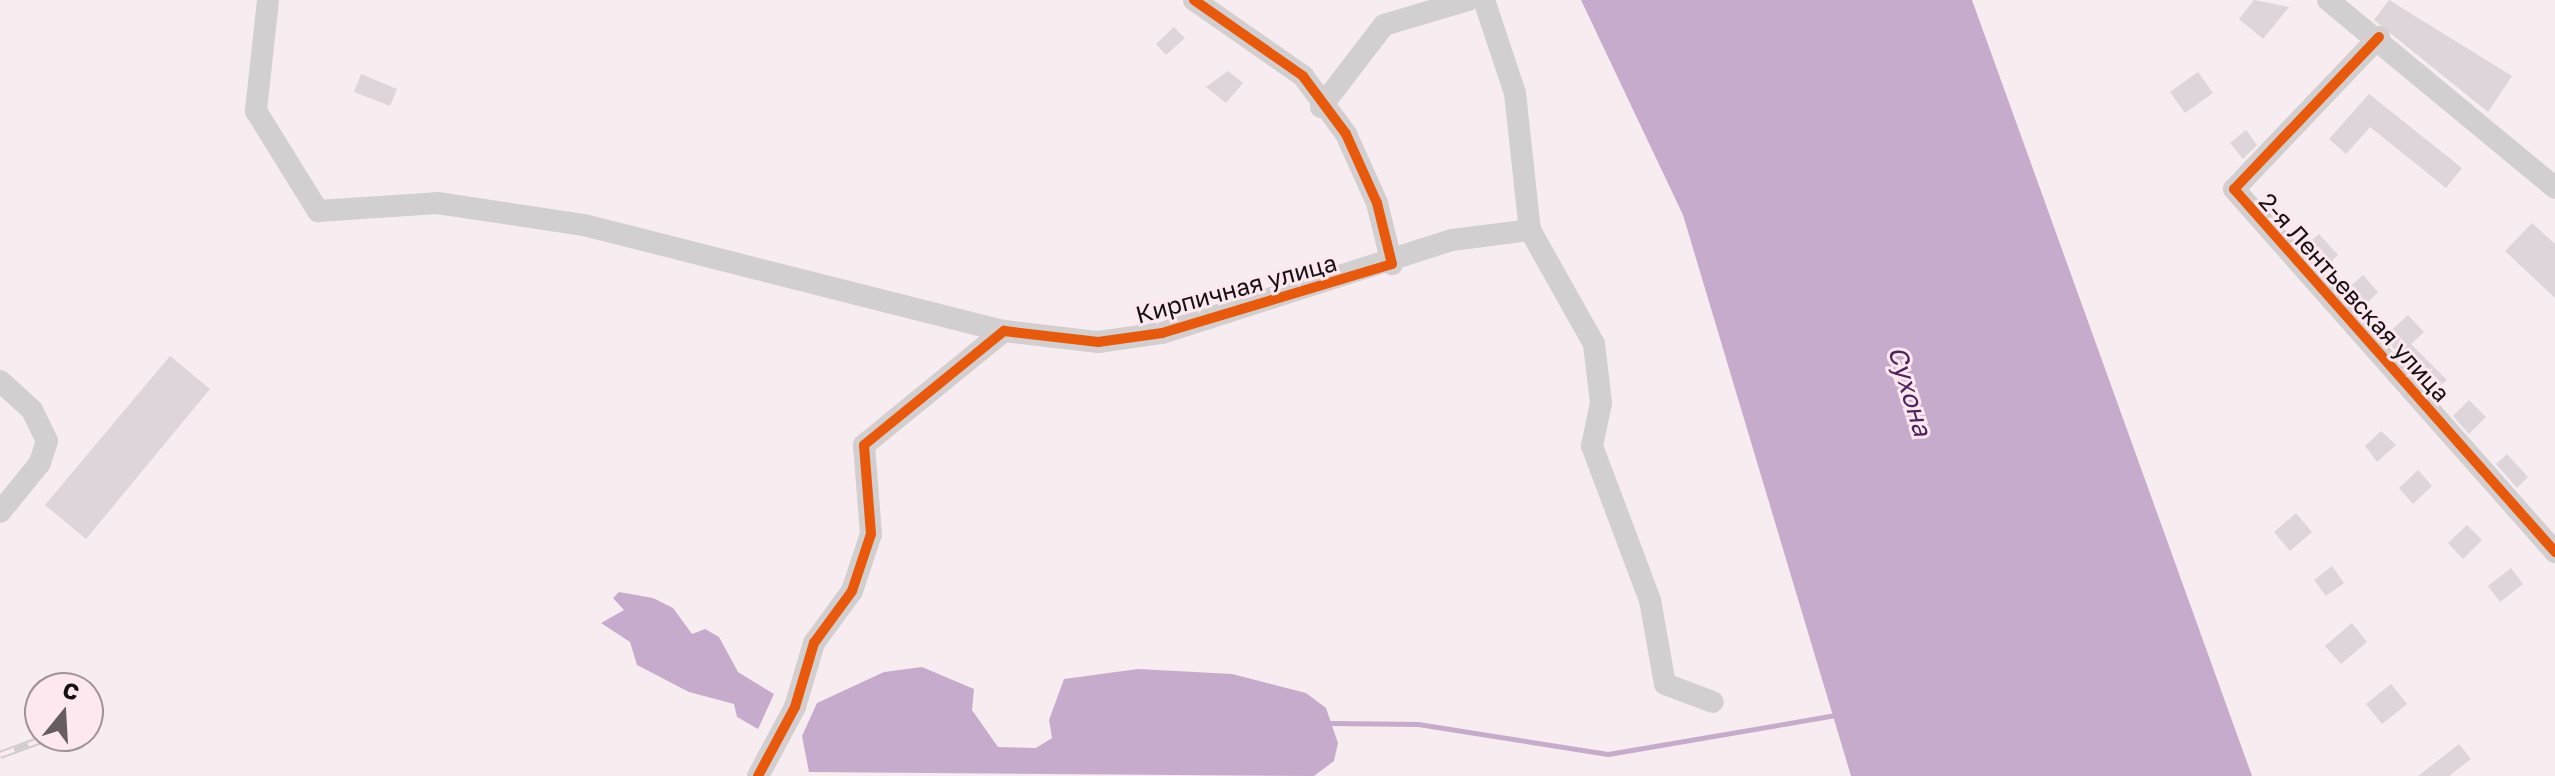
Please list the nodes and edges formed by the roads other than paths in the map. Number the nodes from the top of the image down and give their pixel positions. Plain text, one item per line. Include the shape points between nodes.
1 (268, 0) edge
2 (1194, 0) edge
3 (1468, 0) edge
4 (1484, 0) edge
5 (2328, 0) edge
6 (2355, 8) edge
7 (2379, 37) junction
8 (1321, 107) junction
9 (2555, 188) edge
10 (1530, 230) junction
11 (1392, 264) junction
12 (1004, 331) junction
13 (0, 381) edge
14 (0, 512) edge
15 (2555, 552) edge
16 (1713, 702) dead end
17 (758, 776) edge

1 - 12 street, Кирпичная улица via 256,111 318,211 437,203 584,225
2 - 8 street via 1303,76
3 - 8 street via 1384,25
4 - 10 street via 1515,93
5 - 6 street
6 - 7 street
7 - 9 street
7 - 15 street, 2-я Лентьевская улица via 2234,189
8 - 11 street via 1346,134 1377,203
10 - 11 street, Кирпичная улица via 1452,240
10 - 16 street via 1594,344 1601,403 1592,446 1650,600 1665,684
11 - 12 street, Кирпичная улица via 1162,333 1098,342
12 - 17 street via 864,445 871,534 852,591 814,643 795,707
13 - 14 street via 32,410 47,441 40,463

